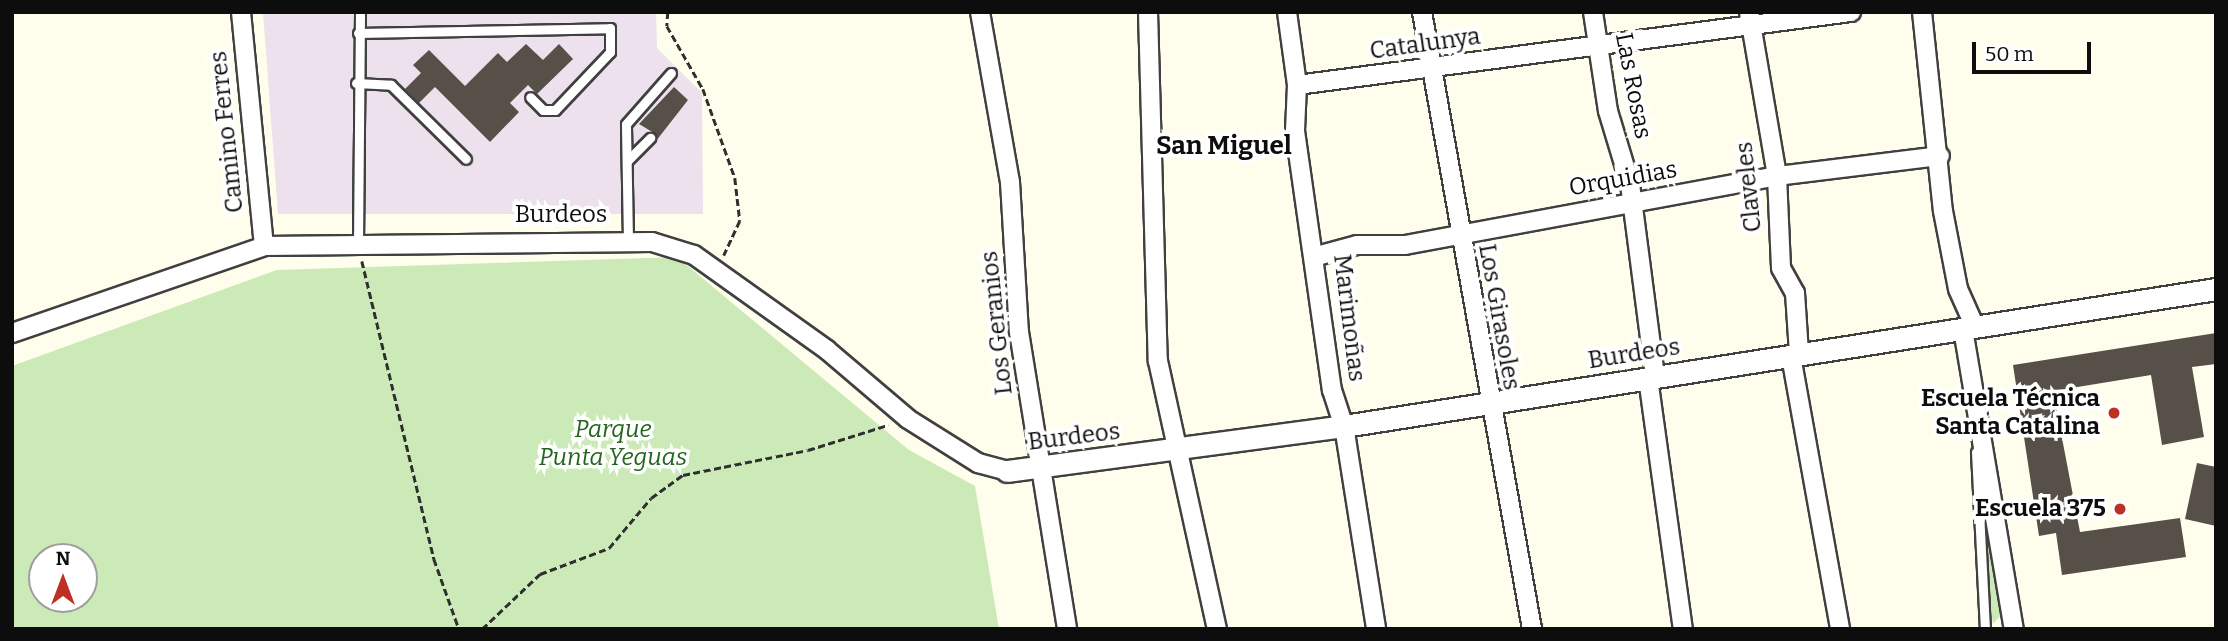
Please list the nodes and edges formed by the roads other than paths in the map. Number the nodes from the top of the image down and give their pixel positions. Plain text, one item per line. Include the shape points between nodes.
1 (240, 12) edge
2 (360, 12) edge
3 (980, 12) edge
4 (1148, 12) edge
5 (1287, 12) edge
6 (1422, 12) edge
7 (1593, 12) edge
8 (1851, 12) edge
9 (1922, 12) edge
10 (1749, 17) edge
11 (359, 33) junction
12 (1601, 42) junction
13 (1432, 70) junction
14 (671, 73) dead end
15 (356, 83) junction
16 (1297, 85) junction
17 (530, 97) dead end
18 (650, 138) dead end
19 (1940, 156) junction
20 (466, 159) dead end
21 (627, 161) junction
22 (1776, 176) junction
23 (1629, 203) junction
24 (1460, 232) junction
25 (628, 241) junction
26 (358, 244) junction
27 (264, 246) junction
28 (1317, 256) junction
29 (2216, 289) edge
30 (1969, 328) junction
31 (12, 333) edge
32 (1795, 355) junction
33 (1970, 371) junction
34 (1651, 377) junction
35 (1489, 403) junction
36 (1344, 426) junction
37 (1178, 449) junction
38 (1042, 470) junction
39 (1007, 471) joint
40 (1067, 629) edge
41 (1217, 629) edge
42 (1376, 629) edge
43 (1532, 629) edge
44 (1683, 629) edge
45 (1840, 629) edge
46 (1985, 629) edge
47 (2014, 629) edge

1 - 27 street, Camino Ferres
2 - 11 lane
3 - 38 street, Los Geranios via 1010,181 1019,332
4 - 37 street via 1158,361
5 - 16 street, Marimoñas
6 - 13 street, Los Girasoles
7 - 12 street, Las Rosas
8 - 10 street, Catalunya
9 - 19 street
10 - 12 street, Catalunya
10 - 22 street, Claveles
11 - 15 lane
11 - 17 lane via 610,28 610,52 555,110 542,110
12 - 13 street, Catalunya
12 - 23 street, Las Rosas via 1608,111 1630,184
13 - 16 street, Catalunya
13 - 24 street, Los Girasoles
14 - 21 lane via 628,118
15 - 20 lane via 391,85
15 - 26 lane
16 - 28 street, Marimoñas via 1295,131
18 - 21 lane
19 - 22 street, Orquidias
19 - 30 street via 1943,211
21 - 25 lane
22 - 23 street, Orquidias
22 - 32 street, Claveles via 1781,268 1795,293
23 - 24 street, Orquidias
23 - 34 street, Las Rosas
24 - 28 street, Orquidias
24 - 35 street, Los Girasoles via 1475,293
25 - 26 street, Burdeos
25 - 39 street, Burdeos via 675,246 715,270 827,349 908,419 978,463
26 - 27 street, Burdeos
27 - 31 street, Burdeos
28 - 36 street, Marimoñas via 1332,390
29 - 30 street, Burdeos
30 - 32 street, Burdeos
30 - 33 street
32 - 34 street, Burdeos
32 - 45 street, Claveles
33 - 46 lane
33 - 47 street
34 - 35 street, Burdeos
34 - 44 street, Las Rosas
35 - 36 street, Burdeos
35 - 43 street, Los Girasoles
36 - 37 street, Burdeos
36 - 42 street, Marimoñas
37 - 38 street, Burdeos
37 - 41 street
38 - 39 street, Burdeos
38 - 40 street, Los Geranios

